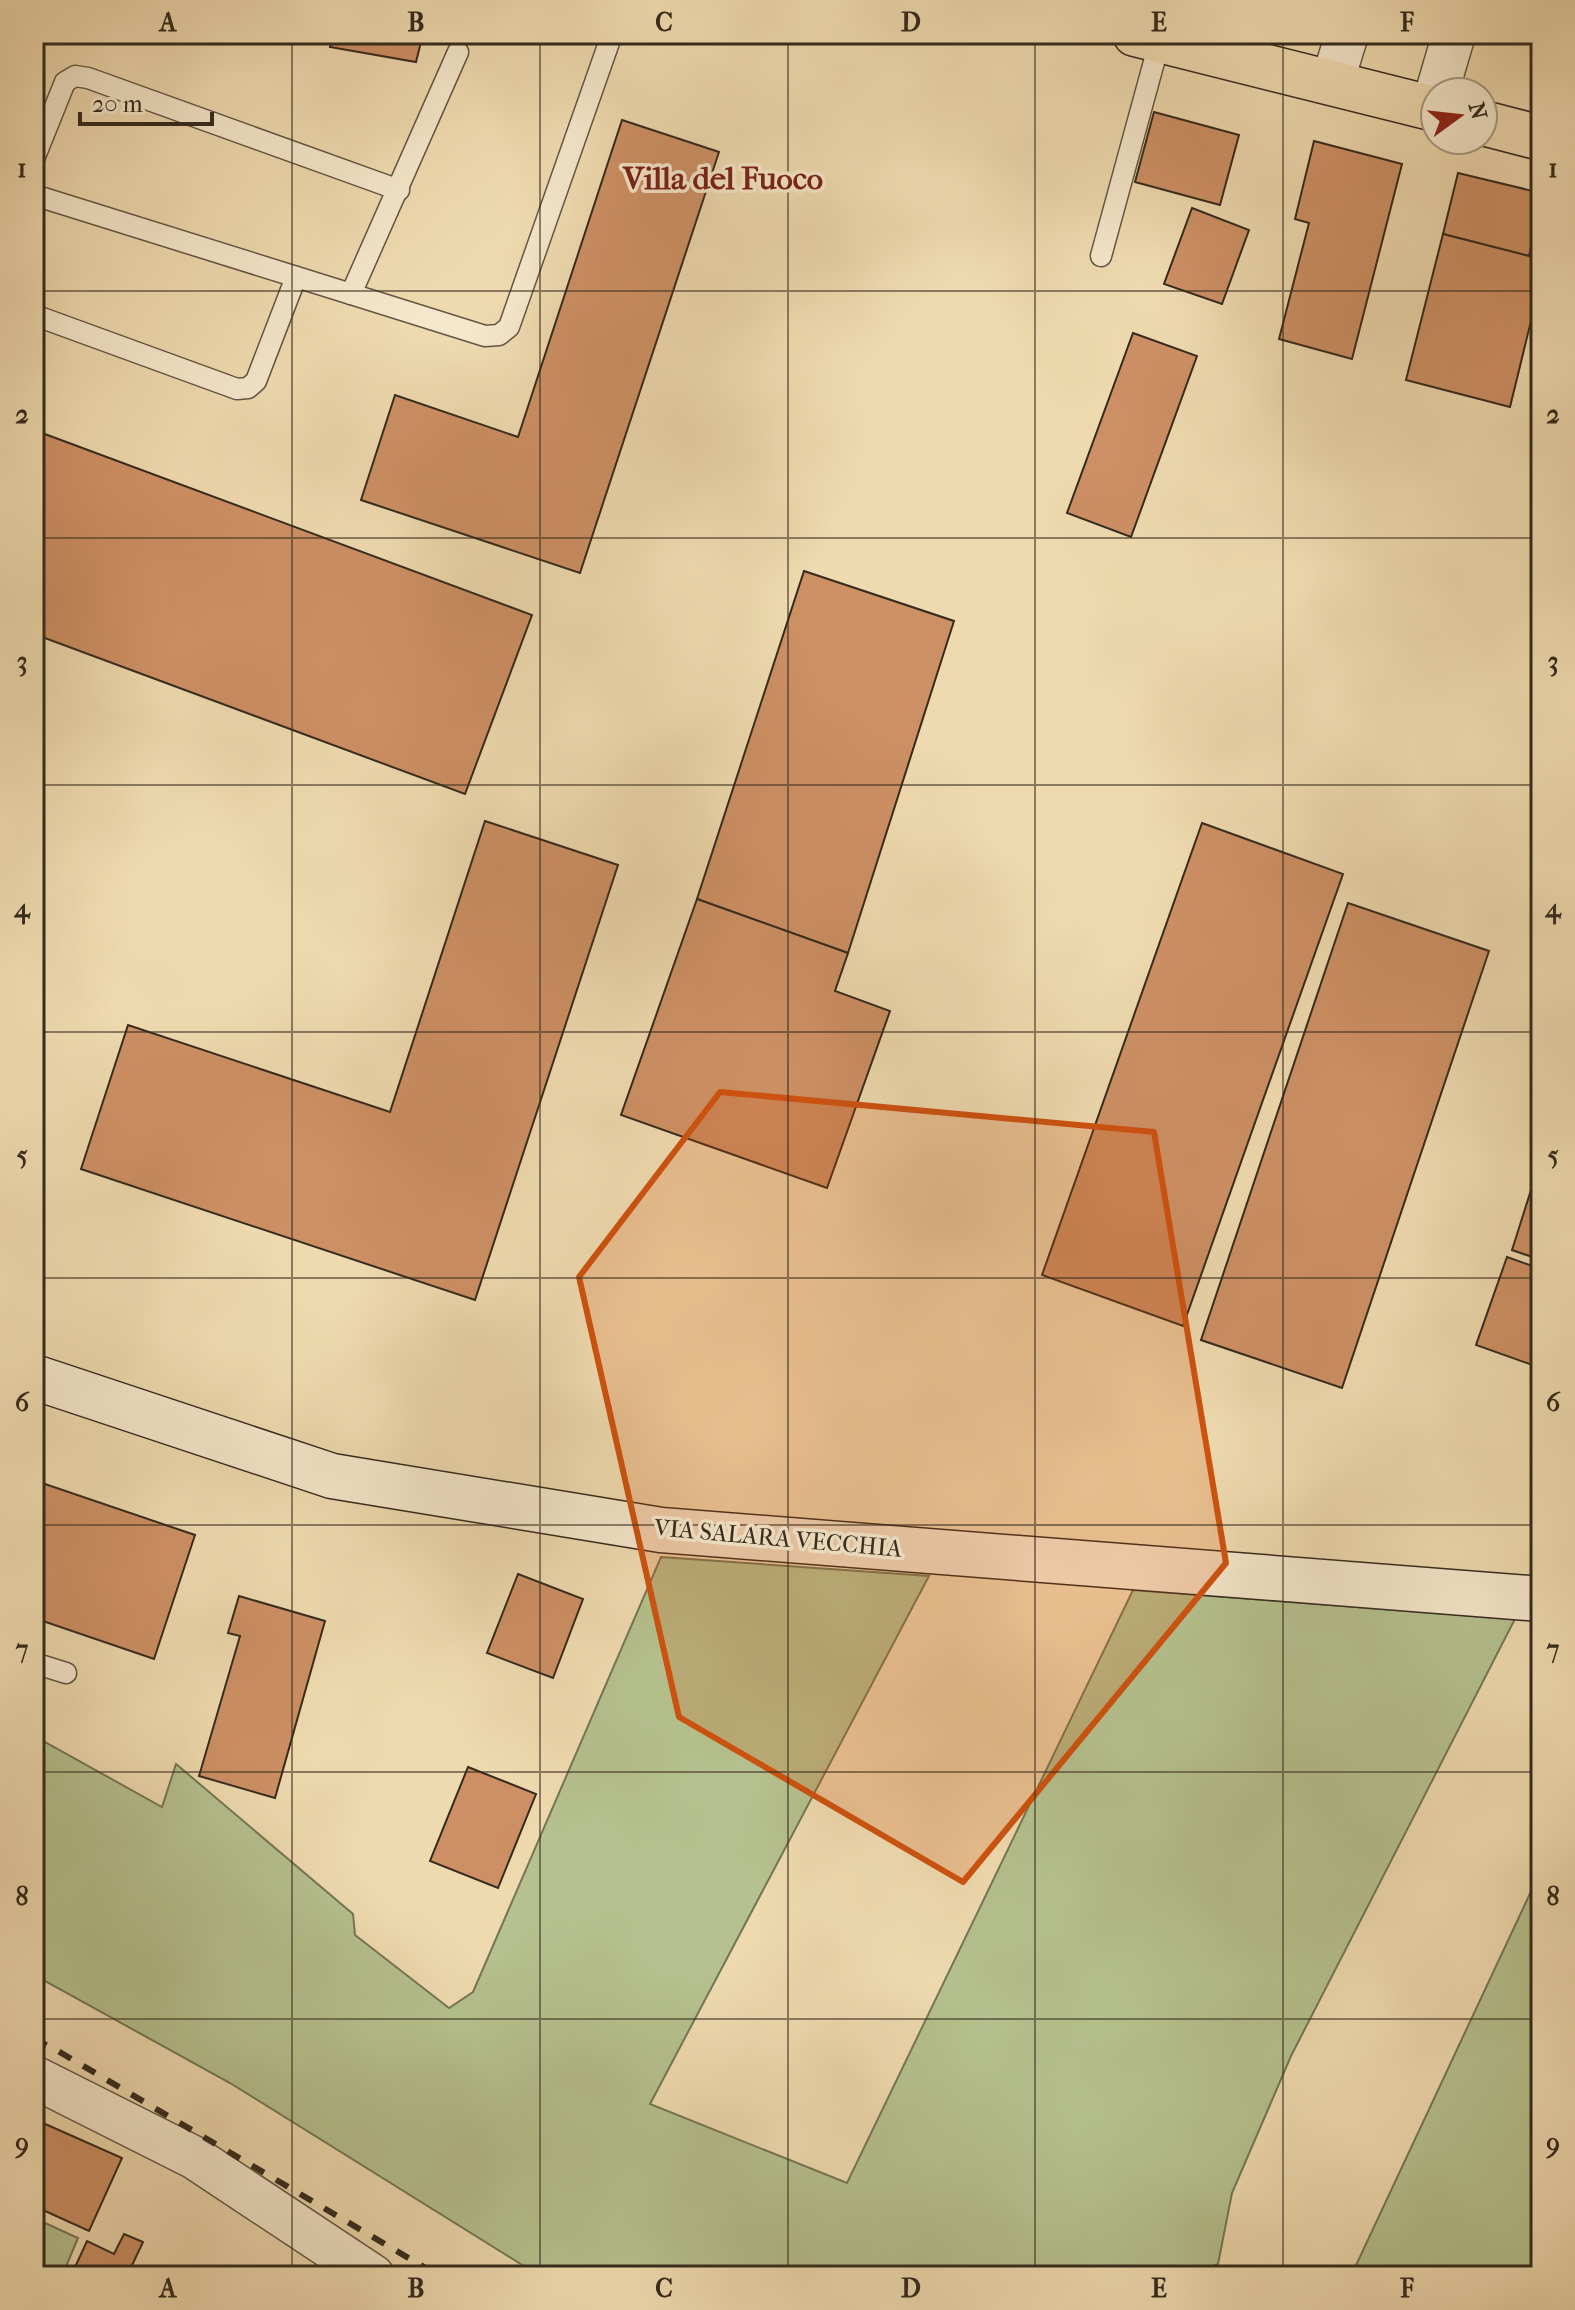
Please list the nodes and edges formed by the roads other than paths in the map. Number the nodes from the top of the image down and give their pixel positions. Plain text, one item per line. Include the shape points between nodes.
1 (612, 34) edge
2 (1347, 34) edge
3 (1454, 34) edge
4 (1148, 37) edge
5 (458, 52) dead end
6 (1442, 76) edge
7 (1332, 83) junction
8 (1419, 99) edge
9 (1499, 127) edge
10 (1541, 138) edge
11 (34, 159) edge
12 (399, 190) junction
13 (34, 195) edge
14 (1101, 256) dead end
15 (296, 277) junction
16 (351, 294) junction
17 (34, 315) edge
18 (34, 1377) edge
19 (1541, 1599) edge
20 (34, 1663) edge
21 (66, 1673) dead end
22 (34, 2077) edge
23 (373, 2276) edge

1 - 16 lane via 509,327 485,336
2 - 7 street
3 - 6 street
4 - 7 main road
4 - 14 lane
5 - 12 lane
7 - 8 main road
9 - 10 main road
11 - 12 lane via 65,82 75,76
12 - 16 lane
13 - 15 lane
15 - 16 lane
15 - 17 lane via 256,381 248,388 237,389
18 - 19 street, VIA SALARA VECCHIA via 332,1476 661,1530
20 - 21 lane
22 - 23 street via 195,2158

